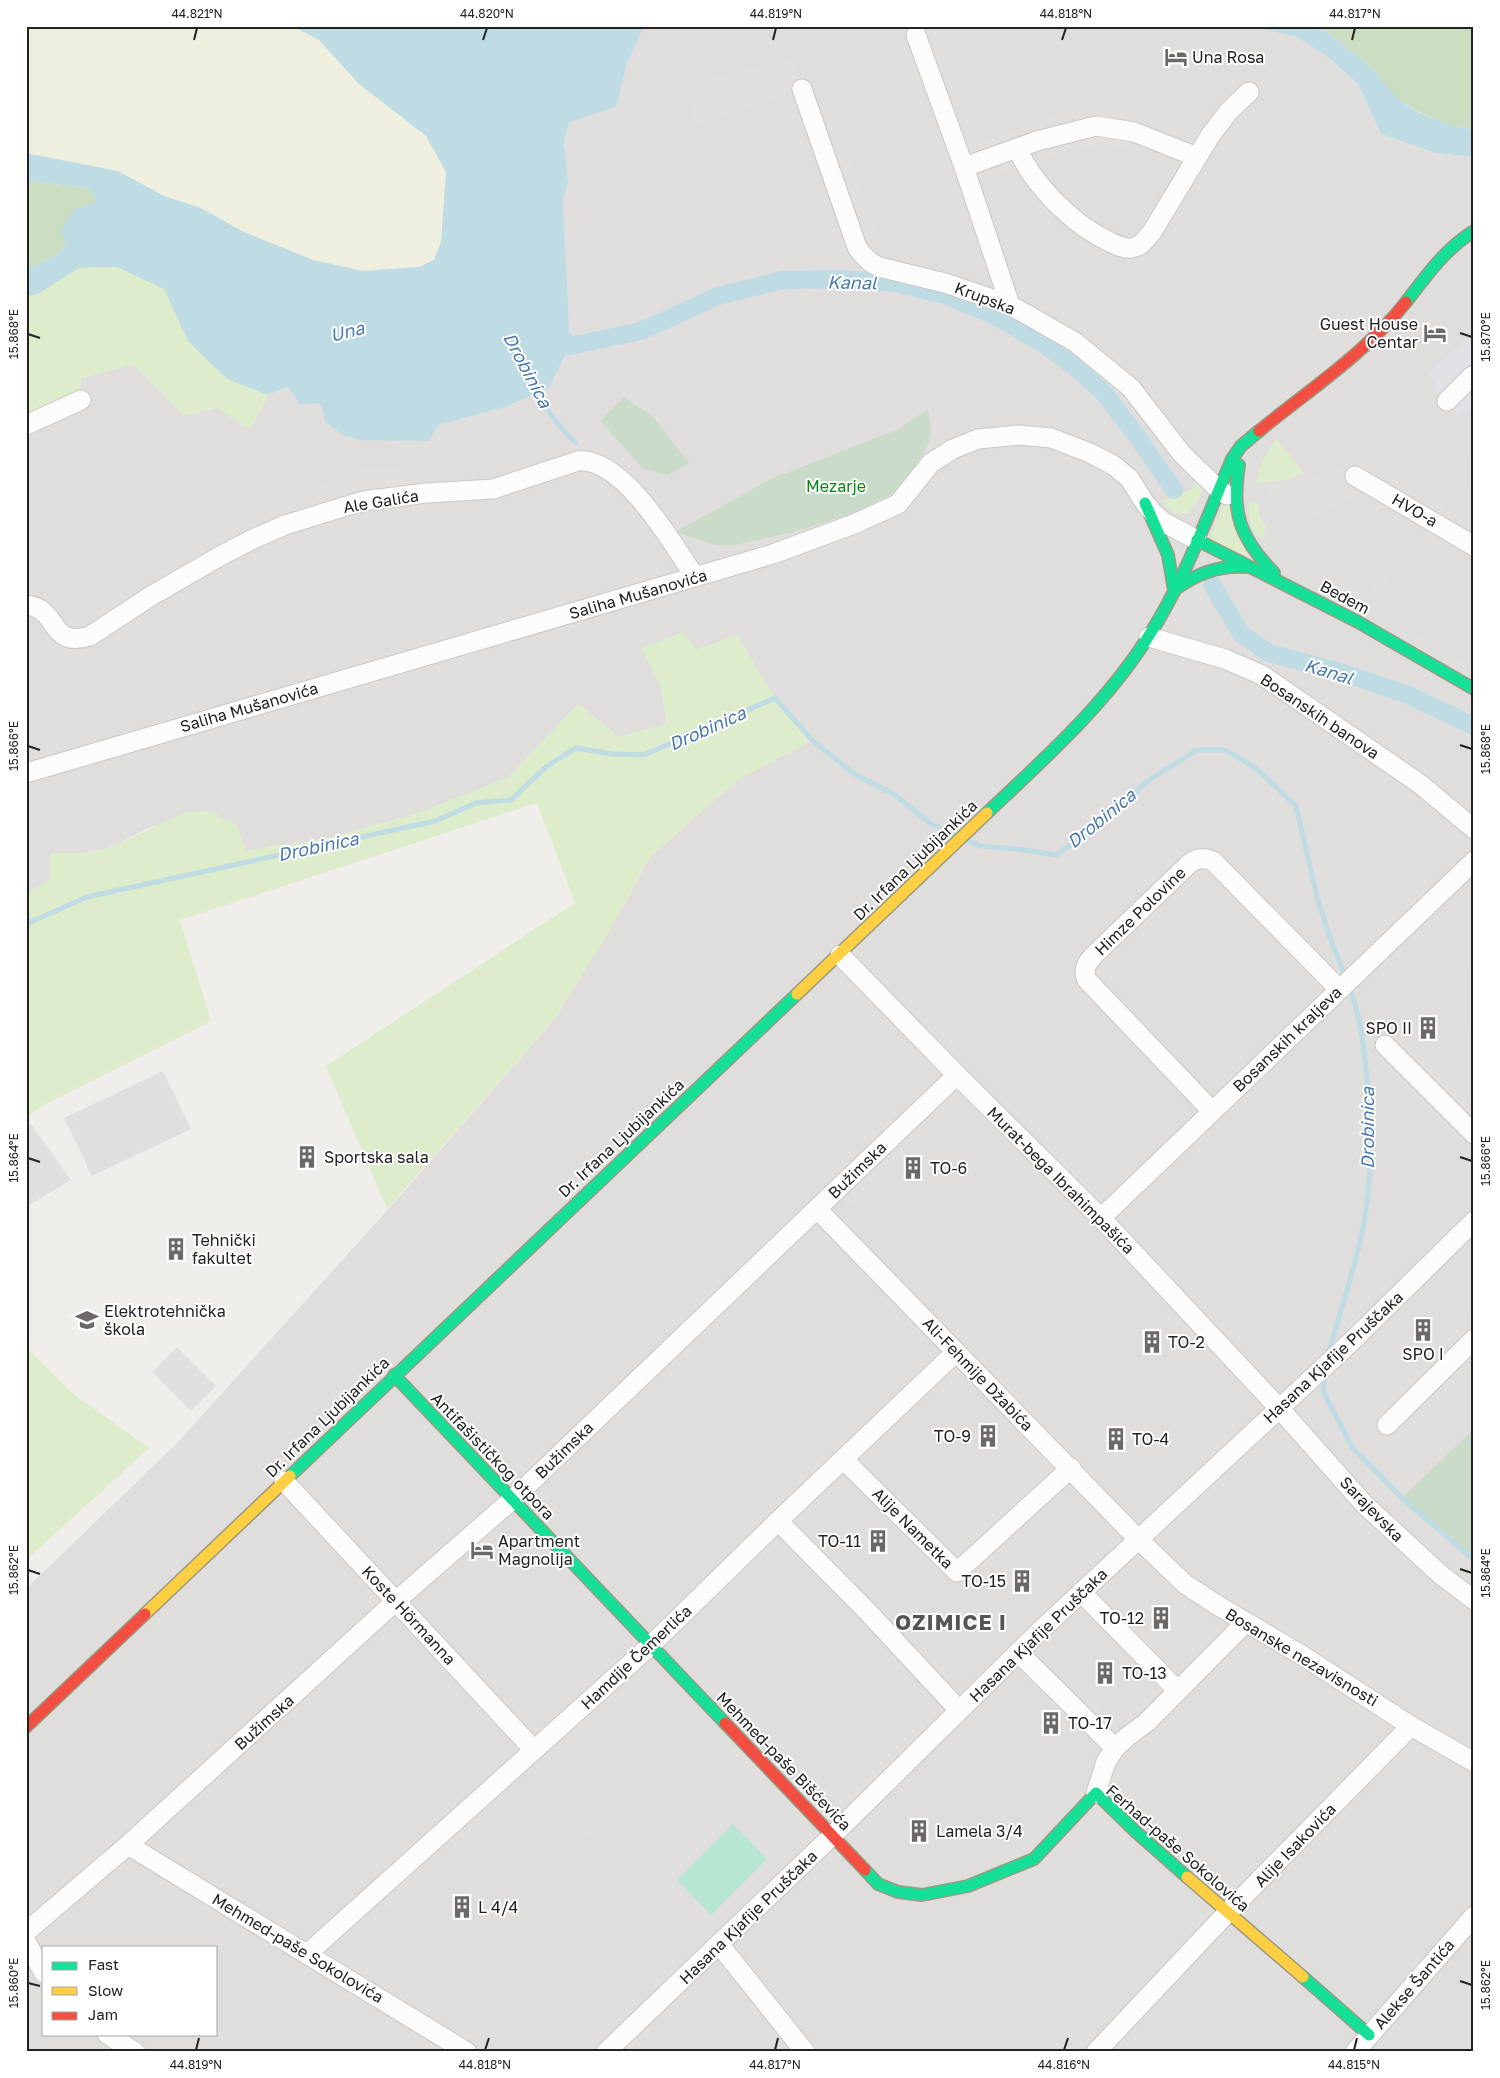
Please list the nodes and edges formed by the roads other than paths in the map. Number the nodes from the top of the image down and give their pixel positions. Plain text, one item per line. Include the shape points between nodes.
1 (916, 35) dead end
2 (802, 89) dead end
3 (1250, 92) dead end
4 (1017, 148) junction
5 (1197, 157) junction
6 (964, 167) junction
7 (1474, 231) edge
8 (1010, 305) junction
9 (1474, 378) edge
10 (81, 400) dead end
11 (1447, 401) dead end
12 (26, 425) edge
13 (1252, 437) junction
14 (1355, 476) dead end
15 (1226, 494) junction
16 (1144, 503) junction
17 (1197, 540) junction
18 (1474, 546) edge
19 (1252, 568) junction
20 (695, 577) junction
21 (1285, 584) junction
22 (1174, 590) junction
23 (26, 604) edge
24 (1149, 637) junction
25 (1474, 689) edge
26 (26, 773) edge
27 (1474, 829) edge
28 (1474, 861) edge
29 (840, 955) junction
30 (1341, 987) junction
31 (1385, 1045) dead end
32 (957, 1076) junction
33 (1212, 1111) junction
34 (1474, 1134) edge
35 (817, 1209) junction
36 (1101, 1218) junction
37 (1474, 1221) edge
38 (1474, 1339) edge
39 (956, 1352) junction
40 (394, 1376) junction
41 (1279, 1408) junction
42 (1387, 1425) dead end
43 (844, 1460) junction
44 (1071, 1468) junction
45 (284, 1481) junction
46 (513, 1499) junction
47 (778, 1521) junction
48 (1139, 1540) junction
49 (1081, 1592) junction
50 (1474, 1600) edge
51 (396, 1602) junction
52 (1245, 1623) junction
53 (650, 1646) junction
54 (1018, 1652) junction
55 (1178, 1691) junction
56 (958, 1710) junction
57 (1411, 1726) junction
58 (26, 1727) edge
59 (1115, 1748) junction
60 (534, 1750) junction
61 (1474, 1762) edge
62 (1096, 1794) junction
63 (833, 1835) junction
64 (128, 1845) junction
65 (898, 1892) joint
66 (1228, 1912) junction
67 (1474, 1916) edge
68 (26, 1932) edge
69 (26, 1942) edge
70 (719, 1944) junction
71 (307, 1954) junction
72 (42, 1970) edge
73 (1370, 2035) junction
74 (110, 2036) edge
75 (135, 2052) edge
76 (467, 2052) edge
77 (606, 2052) edge
78 (805, 2052) edge
79 (1096, 2052) edge
80 (1355, 2052) edge

1 - 6 street
2 - 8 street, Krupska via 862,256 879,267 946,283
3 - 5 street via 1229,111
4 - 5 street via 1096,126 1134,132
4 - 5 street via 1024,165 1064,211 1090,232 1122,247 1132,248 1143,244 1152,232
4 - 6 street
6 - 8 street
7 - 13 main road, Dr. Irfana Ljubijankića via 1449,251 1392,317
8 - 15 street, Krupska via 1075,342 1131,388 1182,454
9 - 11 street via 1472,376
10 - 12 street
13 - 15 main road
13 - 15 main road, Dr. Irfana Ljubijankića via 1232,460
14 - 18 street, HVO-a
15 - 17 main road, Dr. Irfana Ljubijankića
15 - 21 main road via 1256,556
16 - 17 street, Saliha Mušanovića via 1165,523
16 - 20 street, Saliha Mušanovića via 1129,478 1090,453 1051,438 1019,435 978,439 931,463 898,504 773,554
16 - 22 main road via 1169,554
17 - 19 main road, Bedem
17 - 22 main road, Dr. Irfana Ljubijankića
19 - 21 main road, Bedem
19 - 22 main road via 1233,565 1209,569
20 - 23 street, Ale Galića via 650,511 628,487 597,463 578,461 493,489 363,501 286,525 220,556 81,639 61,635 43,610
20 - 26 street, Saliha Mušanovića
21 - 25 main road, Bedem
22 - 24 main road, Dr. Irfana Ljubijankića
24 - 27 street, Bosanskih banova via 1225,659 1262,675 1420,784
24 - 29 main road, Dr. Irfana Ljubijankića via 1117,683 1074,730
28 - 30 street, Bosanskih kraljeva
29 - 32 street, Murat-bega Ibrahimpašića
29 - 40 main road, Dr. Irfana Ljubijankića
30 - 33 street, Bosanskih kraljeva
30 - 33 street, Himze Polovine via 1213,861 1206,858 1189,864 1094,955 1086,964 1087,980
31 - 34 street
32 - 35 street, Bužimska
32 - 36 street, Murat-bega Ibrahimpašića
33 - 36 street, Bosanskih kraljeva
35 - 39 street, Ali-Fehmije Džabića
35 - 46 street, Bužimska
36 - 41 street, Murat-bega Ibrahimpašića
37 - 41 street, Hasana Kjafije Pruščaka
38 - 42 street
39 - 43 street, Hamdije Čemerlića
39 - 44 street, Ali-Fehmije Džabića
40 - 45 main road, Dr. Irfana Ljubijankića
40 - 46 main road, Antifašističkog otpora
41 - 48 street, Hasana Kjafije Pruščaka
41 - 50 street, Sarajevska via 1365,1505 1441,1575
43 - 44 street, Alije Nametka via 957,1572
43 - 47 street, Hamdije Čemerlića
44 - 48 street, Ali-Fehmije Džabića
45 - 51 street, Koste Hörmanna
45 - 58 main road, Dr. Irfana Ljubijankića
46 - 51 street, Bužimska
46 - 53 main road, Antifašističkog otpora
47 - 53 street, Hamdije Čemerlića
47 - 56 street
48 - 49 street, Hasana Kjafije Pruščaka
48 - 52 street, Bosanske nezavisnosti via 1185,1584
49 - 54 street, Hasana Kjafije Pruščaka
49 - 55 street
51 - 60 street, Koste Hörmanna
51 - 64 street, Bužimska
52 - 55 street
52 - 57 street, Bosanske nezavisnosti via 1300,1654
53 - 60 street, Hamdije Čemerlića
53 - 63 main road, Mehmed-paše Bišćevića
54 - 56 street, Hasana Kjafije Pruščaka
54 - 59 street
55 - 59 street via 1148,1722
56 - 63 street, Hasana Kjafije Pruščaka
57 - 61 street, Bosanske nezavisnosti
57 - 66 street, Alije Isakovića
59 - 62 street via 1106,1762
60 - 71 street, Hamdije Čemerlića
62 - 65 main road, Ferhad-paše Sokolovića via 1034,1859 968,1886 922,1896
62 - 66 main road, Ferhad-paše Sokolovića
63 - 65 main road, Mehmed-paše Bišćevića via 878,1884
63 - 70 street, Hasana Kjafije Pruščaka
64 - 68 street, Bužimska
64 - 71 street, Mehmed-paše Sokolovića
66 - 73 main road, Ferhad-paše Sokolovića
66 - 79 street, Alije Isakovića
67 - 73 street, Alekse Šantića
69 - 72 street
70 - 77 street, Hasana Kjafije Pruščaka
70 - 78 street
71 - 76 street, Mehmed-paše Sokolovića
73 - 80 street, Alekse Šantića
74 - 75 street

